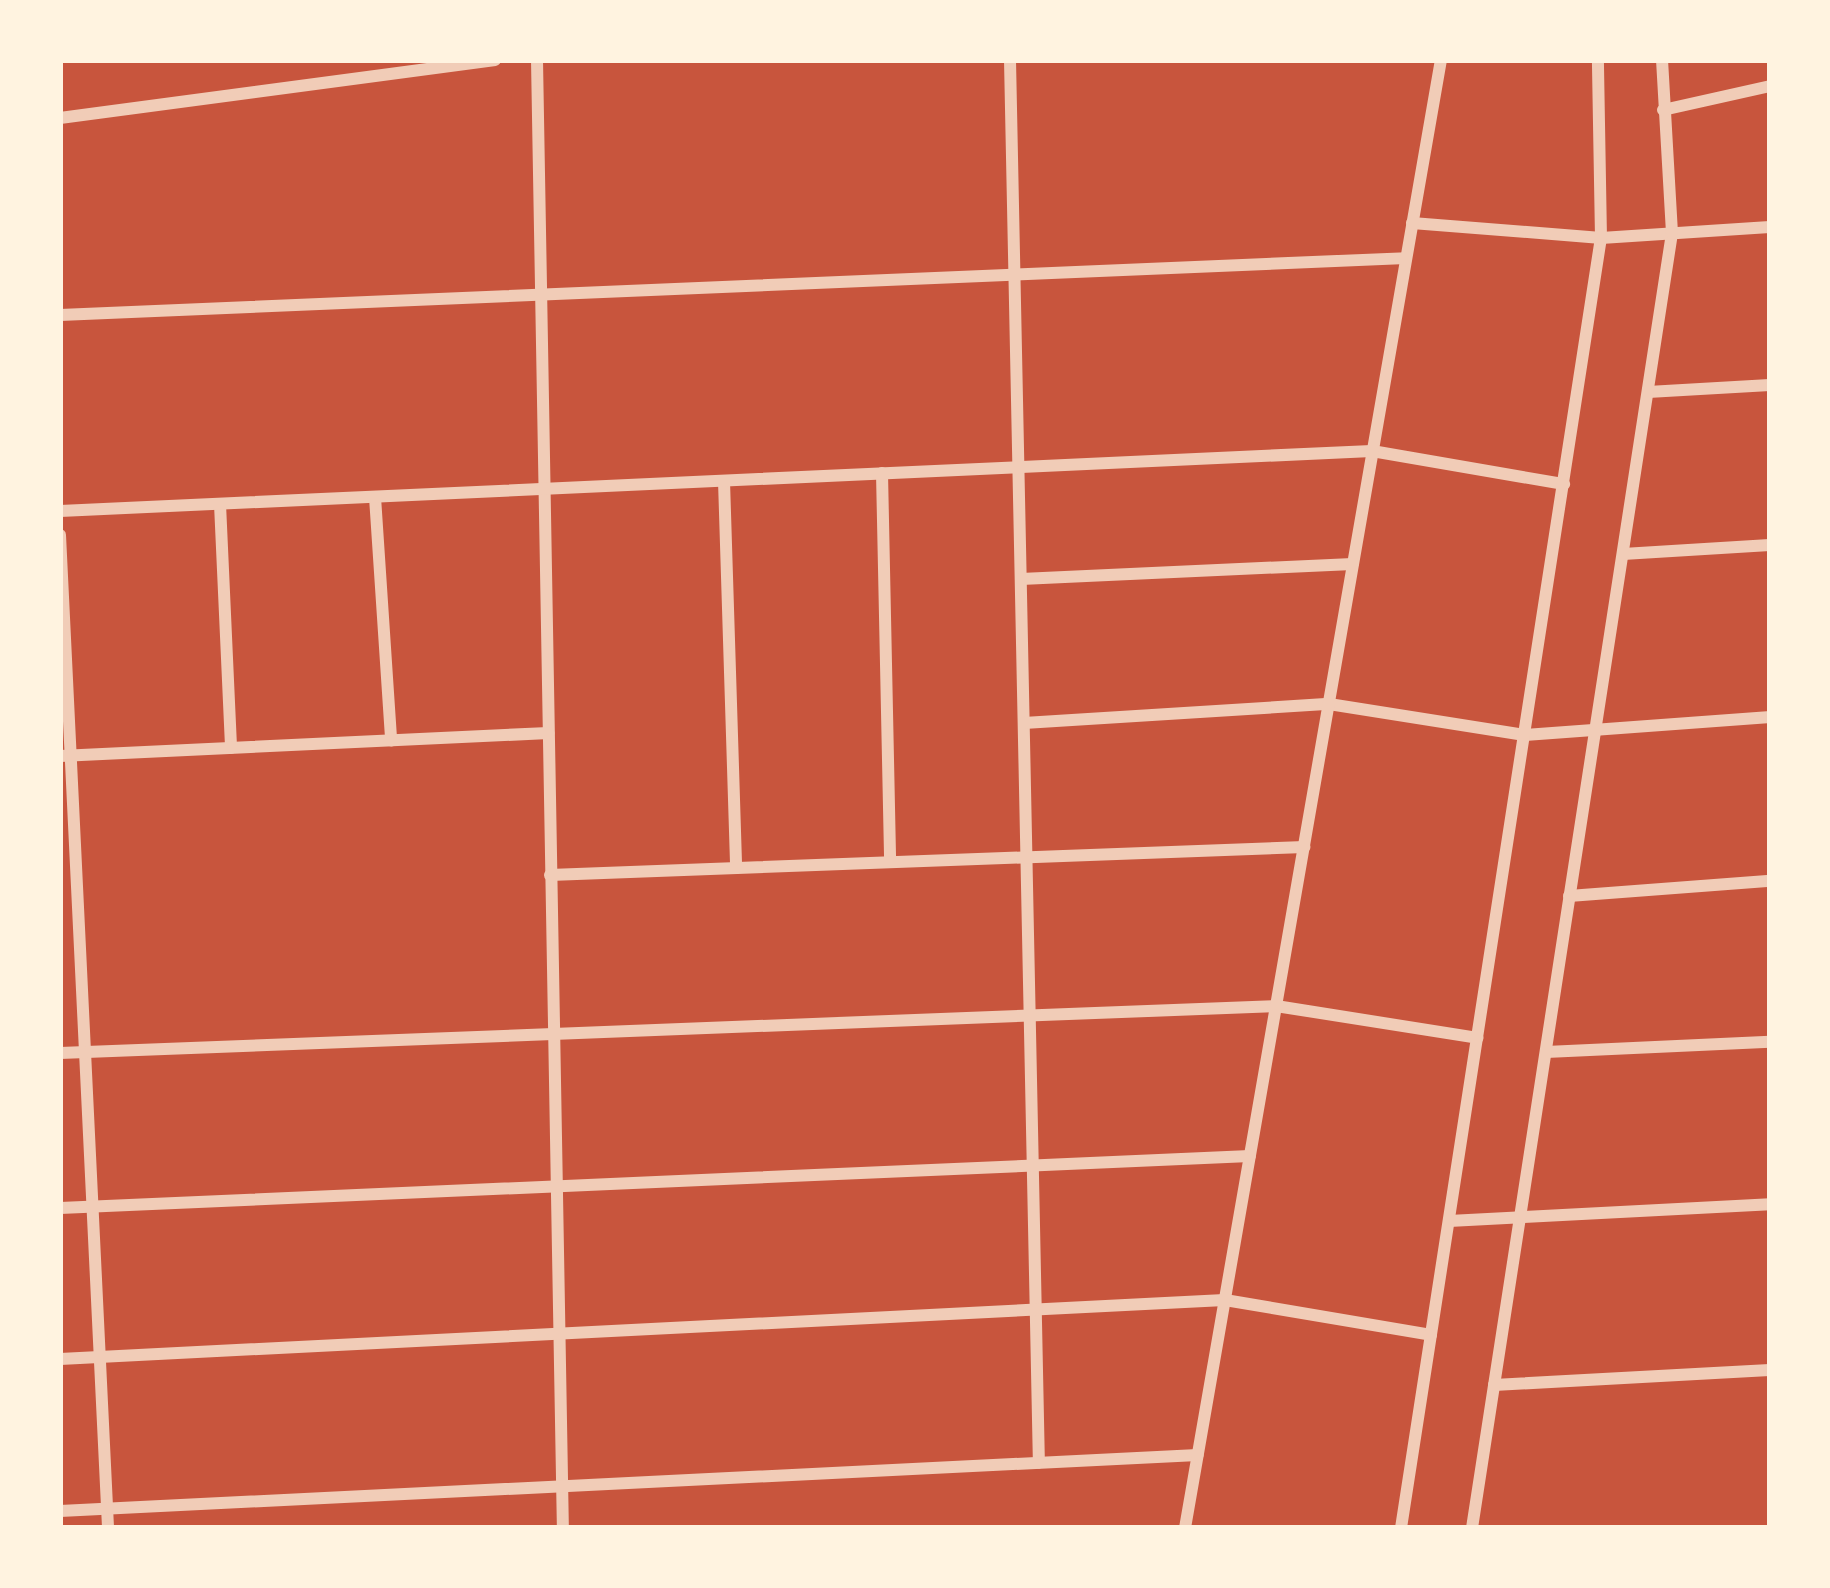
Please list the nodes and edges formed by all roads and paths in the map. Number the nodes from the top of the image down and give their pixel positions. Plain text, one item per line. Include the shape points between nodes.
1 (495, 60) edge
2 (537, 60) edge
3 (1010, 60) edge
4 (1441, 60) edge
5 (1598, 60) edge
6 (1662, 60) edge
7 (1770, 86) edge
8 (1664, 110) junction
9 (60, 118) edge
10 (1412, 223) junction
11 (1770, 227) edge
12 (1672, 233) junction
13 (1601, 238) junction
14 (1406, 258) junction
15 (1014, 275) junction
16 (539, 295) junction
17 (60, 315) edge
18 (1770, 385) edge
19 (1648, 392) junction
20 (1372, 451) junction
21 (1018, 467) junction
22 (882, 473) junction
23 (724, 481) junction
24 (1564, 484) junction
25 (543, 489) junction
26 (375, 496) junction
27 (220, 504) junction
28 (60, 511) edge
29 (60, 535) edge
30 (1770, 545) edge
31 (1622, 554) junction
32 (1353, 564) junction
33 (1021, 579) junction
34 (62, 600) edge
35 (1329, 704) junction
36 (1770, 717) edge
37 (1024, 723) junction
38 (1593, 730) junction
39 (548, 733) junction
40 (1525, 735) junction
41 (391, 740) junction
42 (231, 748) junction
43 (65, 756) edge
44 (1304, 847) junction
45 (1027, 857) junction
46 (890, 862) junction
47 (736, 868) junction
48 (550, 875) junction
49 (1770, 881) edge
50 (1569, 896) junction
51 (60, 905) edge
52 (78, 905) junction
53 (1276, 1006) junction
54 (1030, 1015) junction
55 (554, 1034) junction
56 (1477, 1038) junction
57 (1770, 1042) edge
58 (85, 1052) junction
59 (1546, 1052) junction
60 (60, 1053) edge
61 (1250, 1156) junction
62 (1033, 1165) junction
63 (556, 1186) junction
64 (1770, 1204) edge
65 (92, 1207) junction
66 (60, 1208) edge
67 (1449, 1221) junction
68 (1520, 1221) junction
69 (1225, 1300) junction
70 (1036, 1309) junction
71 (560, 1334) junction
72 (1431, 1335) junction
73 (100, 1357) junction
74 (60, 1359) edge
75 (1770, 1370) edge
76 (1494, 1385) junction
77 (1198, 1455) junction
78 (1039, 1463) junction
79 (562, 1487) junction
80 (107, 1509) junction
81 (60, 1511) edge
82 (108, 1528) edge
83 (563, 1528) edge
84 (1185, 1528) edge
85 (1401, 1528) edge
86 (1472, 1528) edge

1 - 9 street
2 - 16 street
3 - 15 street
4 - 10 street
5 - 13 street
6 - 8 street
7 - 8 street
8 - 12 street
10 - 13 street
10 - 14 street
11 - 12 street
12 - 13 street
12 - 19 street
13 - 24 street
14 - 15 street
14 - 20 street
15 - 16 street
15 - 21 street
16 - 17 street
16 - 25 street
18 - 19 street
19 - 31 street
20 - 21 street
20 - 24 street
20 - 32 street
21 - 22 street
21 - 33 street
22 - 23 street
22 - 46 street
23 - 25 street
23 - 47 street
24 - 40 street
25 - 26 street
25 - 39 street
26 - 27 street
26 - 41 street
27 - 28 street
27 - 42 street
29 - 34 street
30 - 31 street
31 - 38 street
32 - 33 street
32 - 35 street
33 - 37 street
34 - 43 street
35 - 37 street
35 - 40 street
35 - 44 street
36 - 38 street
37 - 45 street
38 - 40 street
38 - 50 street
39 - 41 street
39 - 48 street
40 - 56 street
41 - 42 street
42 - 43 street
43 - 52 street
44 - 45 street
44 - 53 street
45 - 46 street
45 - 54 street
46 - 47 street
47 - 48 street
48 - 55 street
49 - 50 street
50 - 59 street
51 - 52 street
52 - 58 street
53 - 54 street
53 - 56 street
53 - 61 street
54 - 55 street
54 - 62 street
55 - 58 street
55 - 63 street
56 - 67 street
57 - 59 street
58 - 60 street
58 - 65 street
59 - 68 street
61 - 62 street
61 - 69 street
62 - 63 street
62 - 70 street
63 - 65 street
63 - 71 street
64 - 68 street
65 - 66 street
65 - 73 street
67 - 68 street
67 - 72 street
68 - 76 street
69 - 70 street
69 - 72 street
69 - 77 street
70 - 71 street
70 - 78 street
71 - 73 street
71 - 79 street
72 - 85 street
73 - 74 street
73 - 80 street
75 - 76 street
76 - 86 street
77 - 78 street
77 - 84 street
78 - 79 street
79 - 80 street
79 - 83 street
80 - 81 street
80 - 82 street

